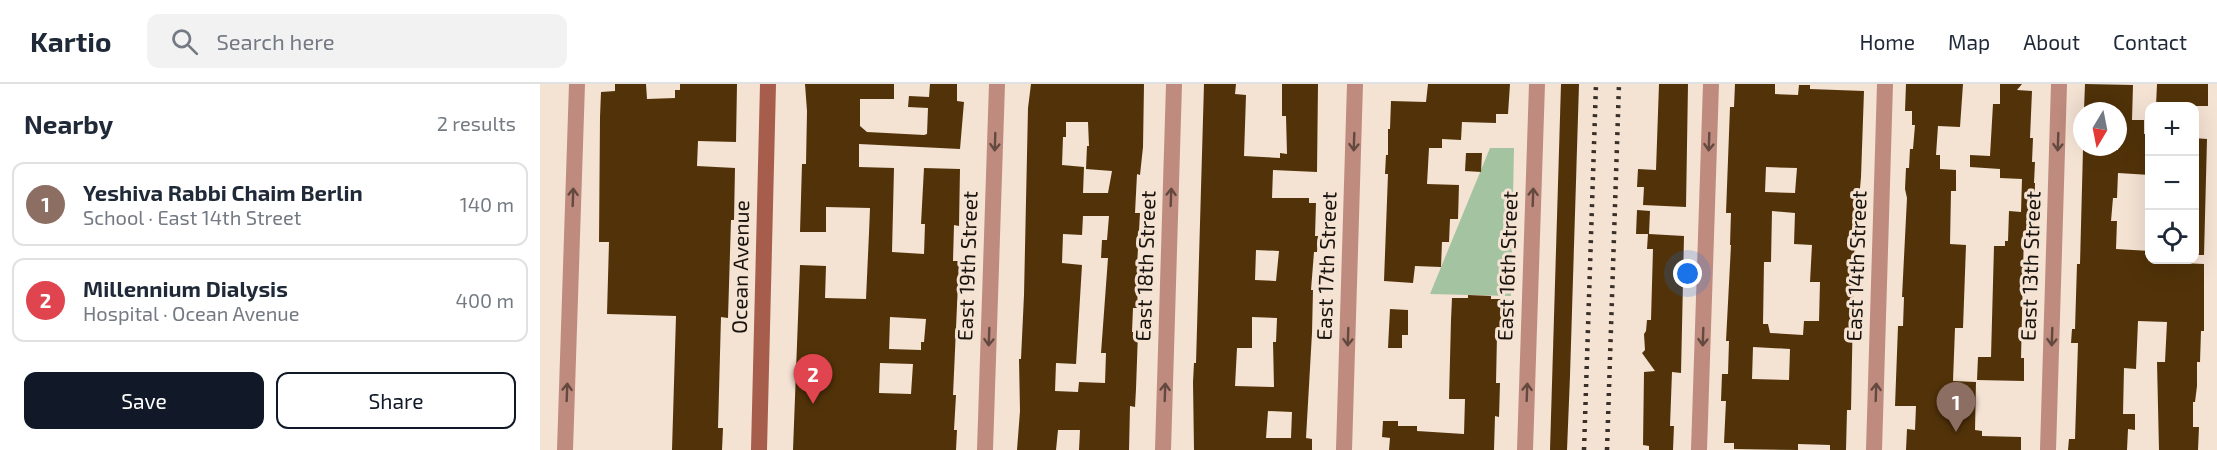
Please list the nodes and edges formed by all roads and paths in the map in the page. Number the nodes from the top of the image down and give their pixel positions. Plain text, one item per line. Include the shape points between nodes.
1 (577, 84) edge
2 (768, 84) edge
3 (997, 84) edge
4 (1174, 84) edge
5 (1355, 84) edge
6 (1537, 84) edge
7 (1711, 84) edge
8 (1885, 84) edge
9 (2060, 84) edge
10 (565, 450) edge
11 (759, 450) edge
12 (985, 450) edge
13 (1163, 450) edge
14 (1344, 450) edge
15 (1525, 450) edge
16 (1699, 450) edge
17 (1874, 450) edge
18 (2048, 450) edge

10 -> 1 street
2 - 11 main road, Ocean Avenue
3 -> 12 street, East 19th Street
13 -> 4 street, East 18th Street
5 -> 14 street, East 17th Street
15 -> 6 street, East 16th Street
7 -> 16 street
17 -> 8 street, East 14th Street
9 -> 18 street, East 13th Street

